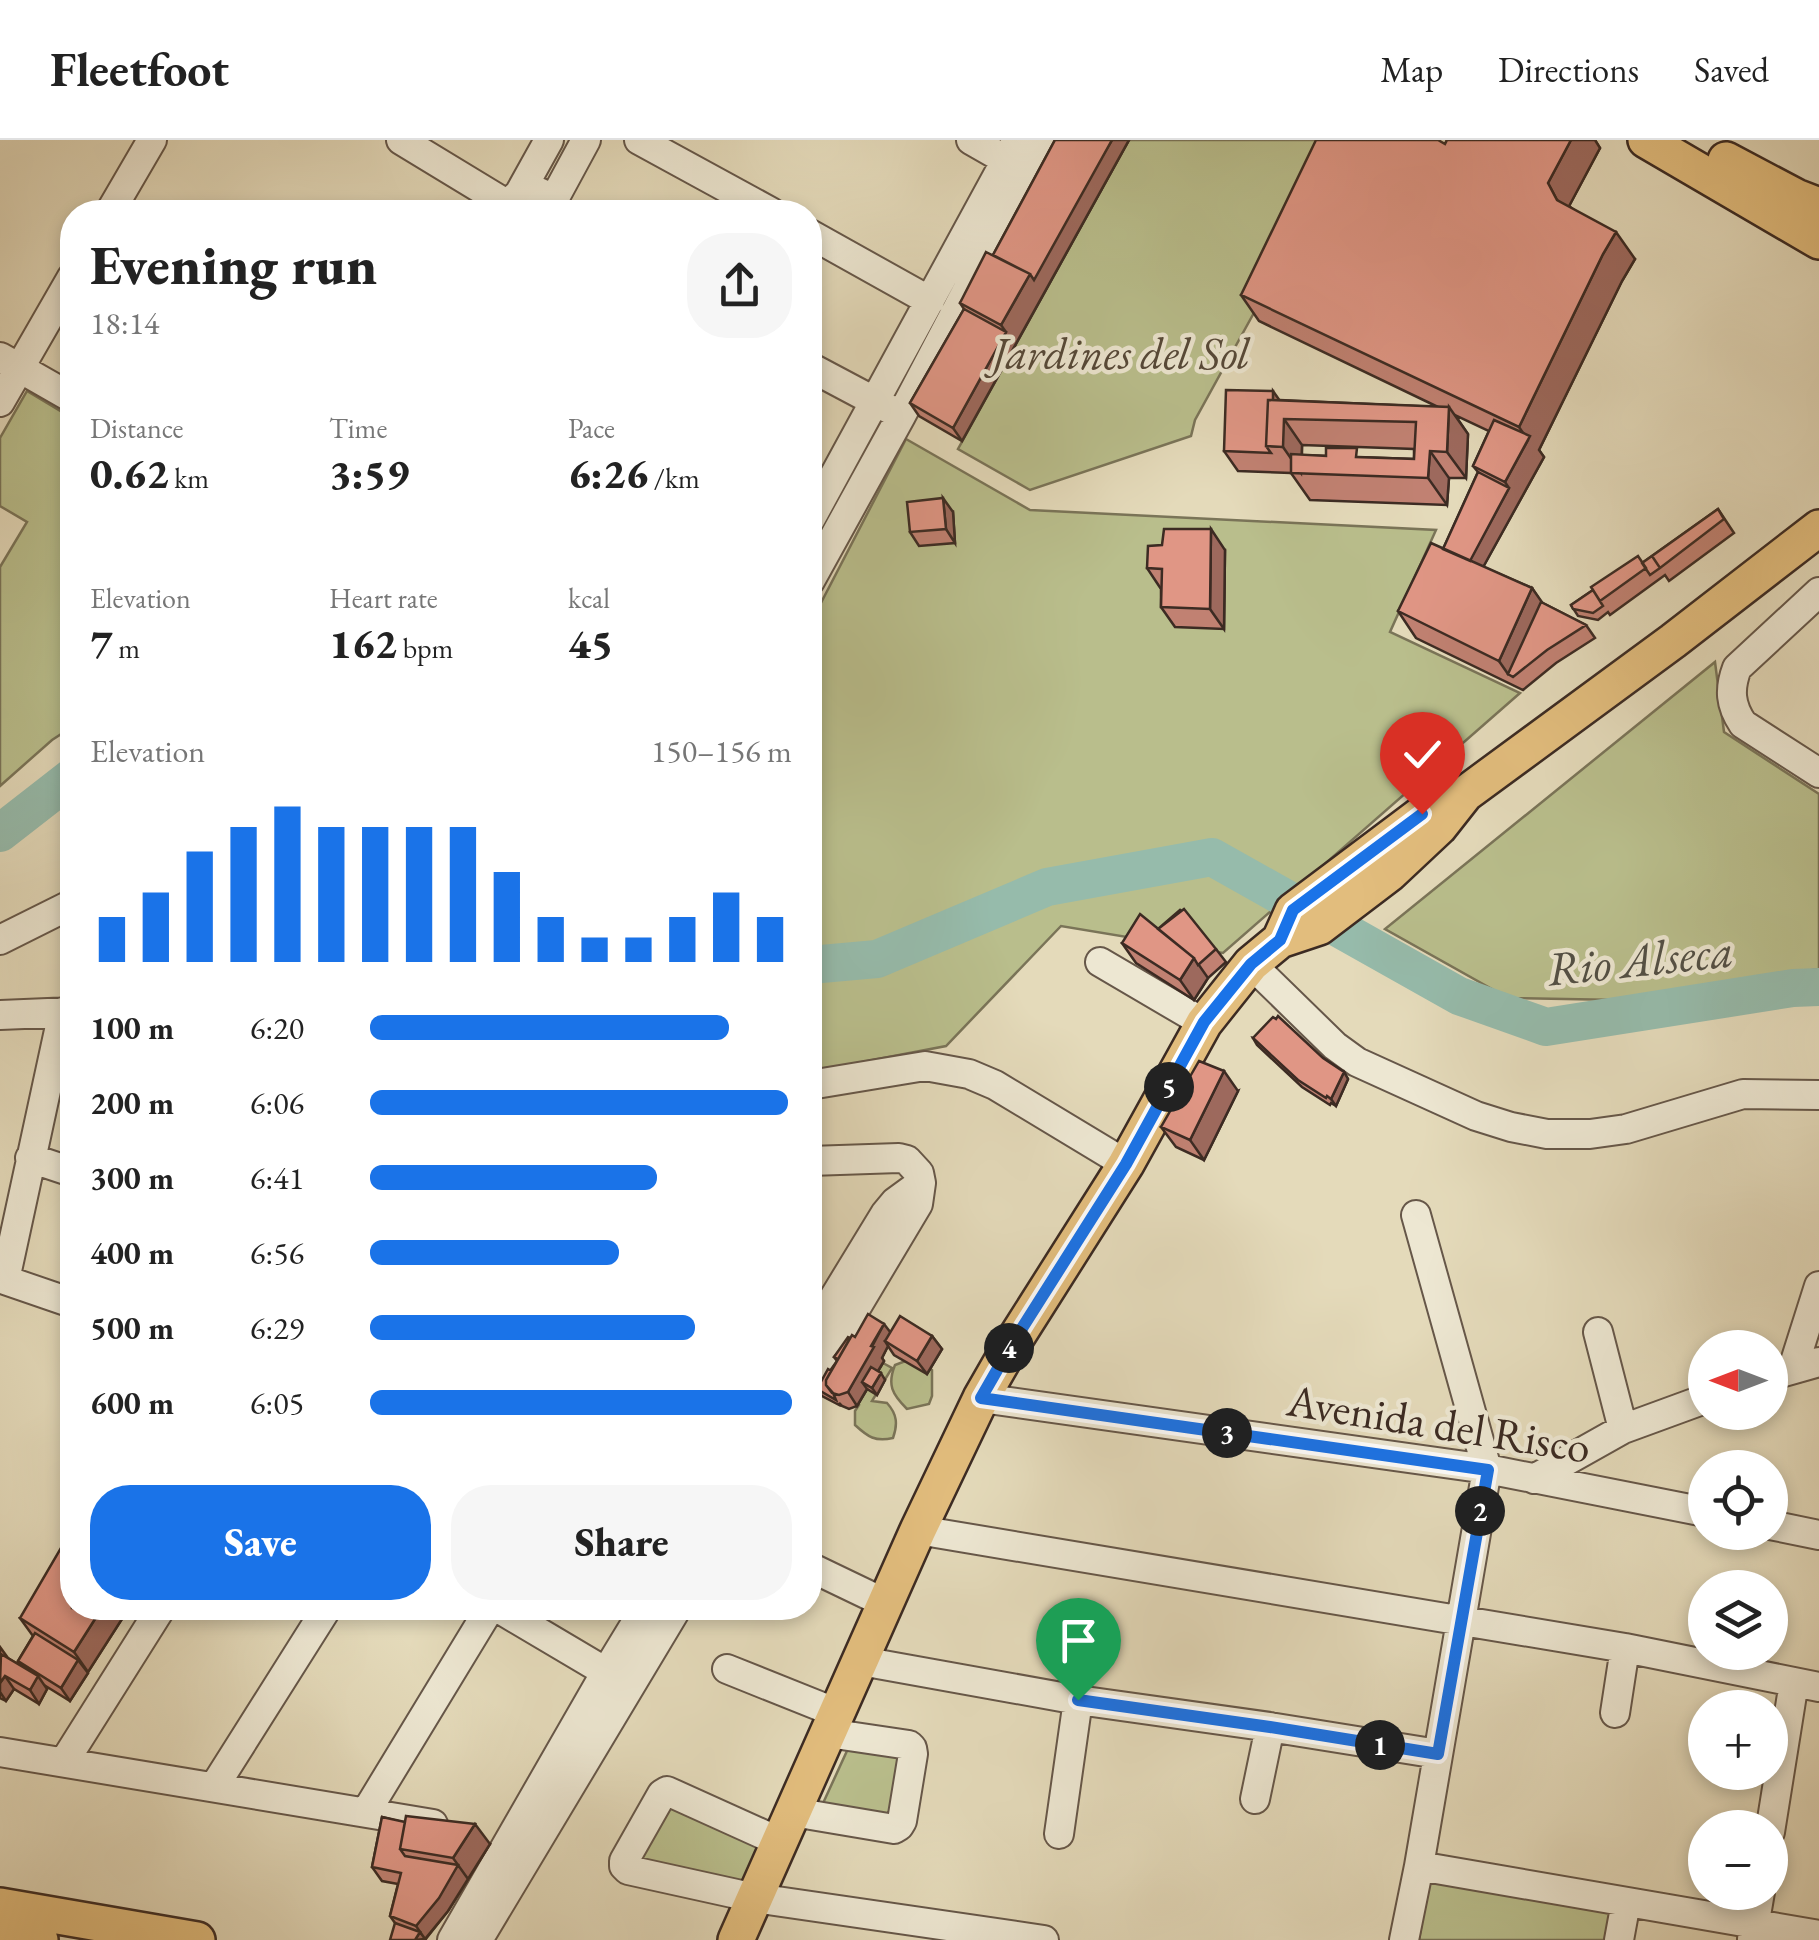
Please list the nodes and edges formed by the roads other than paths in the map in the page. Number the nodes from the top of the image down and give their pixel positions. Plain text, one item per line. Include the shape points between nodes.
1 (152, 140) edge
2 (401, 140) edge
3 (549, 140) edge
4 (586, 140) edge
5 (640, 140) edge
6 (971, 140) edge
7 (1046, 140) edge
8 (1646, 140) edge
9 (1690, 140) edge
10 (1012, 150) edge
11 (117, 200) edge
12 (504, 200) edge
13 (513, 200) edge
14 (516, 200) edge
15 (548, 200) edge
16 (559, 200) edge
17 (749, 200) edge
18 (1819, 206) edge
19 (822, 241) edge
20 (1819, 241) edge
21 (60, 293) edge
22 (930, 300) junction
23 (10, 362) edge
24 (822, 373) edge
25 (60, 391) edge
26 (875, 401) junction
27 (0, 402) edge
28 (900, 416) junction
29 (822, 498) edge
30 (1819, 528) edge
31 (822, 559) edge
32 (1819, 592) edge
33 (1819, 773) edge
34 (60, 910) edge
35 (0, 940) edge
36 (1100, 962) dead end
37 (1251, 964) junction
38 (60, 1012) edge
39 (0, 1015) edge
40 (1204, 1022) junction
41 (60, 1043) edge
42 (822, 1084) edge
43 (1819, 1096) edge
44 (30, 1158) junction
45 (822, 1161) edge
46 (1126, 1164) junction
47 (60, 1168) edge
48 (921, 1184) junction
49 (1416, 1215) dead end
50 (1818, 1294) edge
51 (60, 1299) edge
52 (822, 1317) edge
53 (1598, 1332) dead end
54 (822, 1365) edge
55 (1794, 1369) edge
56 (981, 1398) junction
57 (1688, 1406) edge
58 (1624, 1429) junction
59 (1488, 1470) junction
60 (1534, 1479) junction
61 (1688, 1509) edge
62 (1788, 1529) edge
63 (918, 1530) junction
64 (1819, 1535) edge
65 (822, 1574) edge
66 (887, 1604) junction
67 (153, 1620) edge
68 (320, 1620) edge
69 (486, 1620) edge
70 (515, 1620) edge
71 (638, 1620) edge
72 (668, 1620) edge
73 (1461, 1622) junction
74 (1626, 1648) junction
75 (861, 1661) junction
76 (727, 1669) dead end
77 (606, 1672) junction
78 (1807, 1684) edge
79 (1078, 1700) junction
80 (1615, 1713) dead end
81 (833, 1723) junction
82 (1270, 1727) junction
83 (583, 1738) junction
84 (0, 1752) edge
85 (1438, 1754) junction
86 (64, 1762) junction
87 (214, 1787) junction
88 (1255, 1799) dead end
89 (1776, 1810) edge
90 (366, 1812) junction
91 (433, 1824) edge
92 (786, 1827) junction
93 (1059, 1834) dead end
94 (1419, 1866) junction
95 (755, 1898) junction
96 (1626, 1902) junction
97 (0, 1906) edge
98 (1754, 1932) edge
99 (0, 1933) edge
100 (1819, 1935) edge
101 (40, 1940) edge
102 (197, 1940) edge
103 (452, 1940) edge
104 (478, 1940) edge
105 (736, 1940) edge
106 (1044, 1940) edge
107 (1404, 1940) edge
108 (1619, 1940) edge

1 - 11 street
2 - 12 street
3 - 13 street
4 - 16 street
5 - 17 street
6 - 10 street
7 - 28 street
8 - 20 main road
9 - 18 main road
10 - 22 street
14 - 15 street via 537,191
19 - 22 street
21 - 23 street
22 - 26 street
23 - 25 street
23 - 27 street
24 - 26 street
26 - 28 street
26 - 29 street
28 - 31 street
30 - 37 main road via 1466,794 1439,827 1378,863
32 - 33 street via 1738,668 1731,683 1744,724
34 - 35 street
36 - 40 street
37 - 40 main road
37 - 43 street via 1357,1062 1512,1128 1590,1134 1743,1094
38 - 39 street
40 - 46 main road
41 - 44 street
42 - 46 street via 925,1066 969,1074
44 - 47 street
44 - 51 street via 6,1280
45 - 48 street via 899,1158 920,1173
46 - 56 main road
48 - 52 street via 885,1214
48 - 54 street via 918,1204
49 - 59 street
50 - 55 street
53 - 58 street
56 - 59 street, Avenida del Risco
56 - 63 main road
57 - 58 street
58 - 60 street
59 - 60 street, Avenida del Risco
59 - 73 street
60 - 61 street, Avenida del Risco
62 - 64 street
63 - 66 main road
63 - 73 street
65 - 66 street
66 - 75 main road
67 - 86 street
68 - 87 street
69 - 90 street
70 - 77 street
71 - 77 street
72 - 83 street
73 - 74 street
73 - 85 street
74 - 78 street
74 - 80 street
75 - 79 street
75 - 81 main road
76 - 81 street
77 - 83 street
78 - 89 street
79 - 82 street
79 - 93 street
81 - 92 main road
81 - 92 street via 912,1748 902,1822 894,1829
82 - 85 street
82 - 88 street
83 - 103 street
83 - 104 street
84 - 86 street
85 - 94 street
86 - 87 street
87 - 90 street
90 - 91 street
92 - 95 main road
92 - 95 street via 667,1791 624,1861 628,1870
94 - 96 street
94 - 107 street
95 - 105 main road
95 - 106 street
96 - 98 street
96 - 108 street
97 - 102 main road
98 - 100 street
99 - 101 main road

